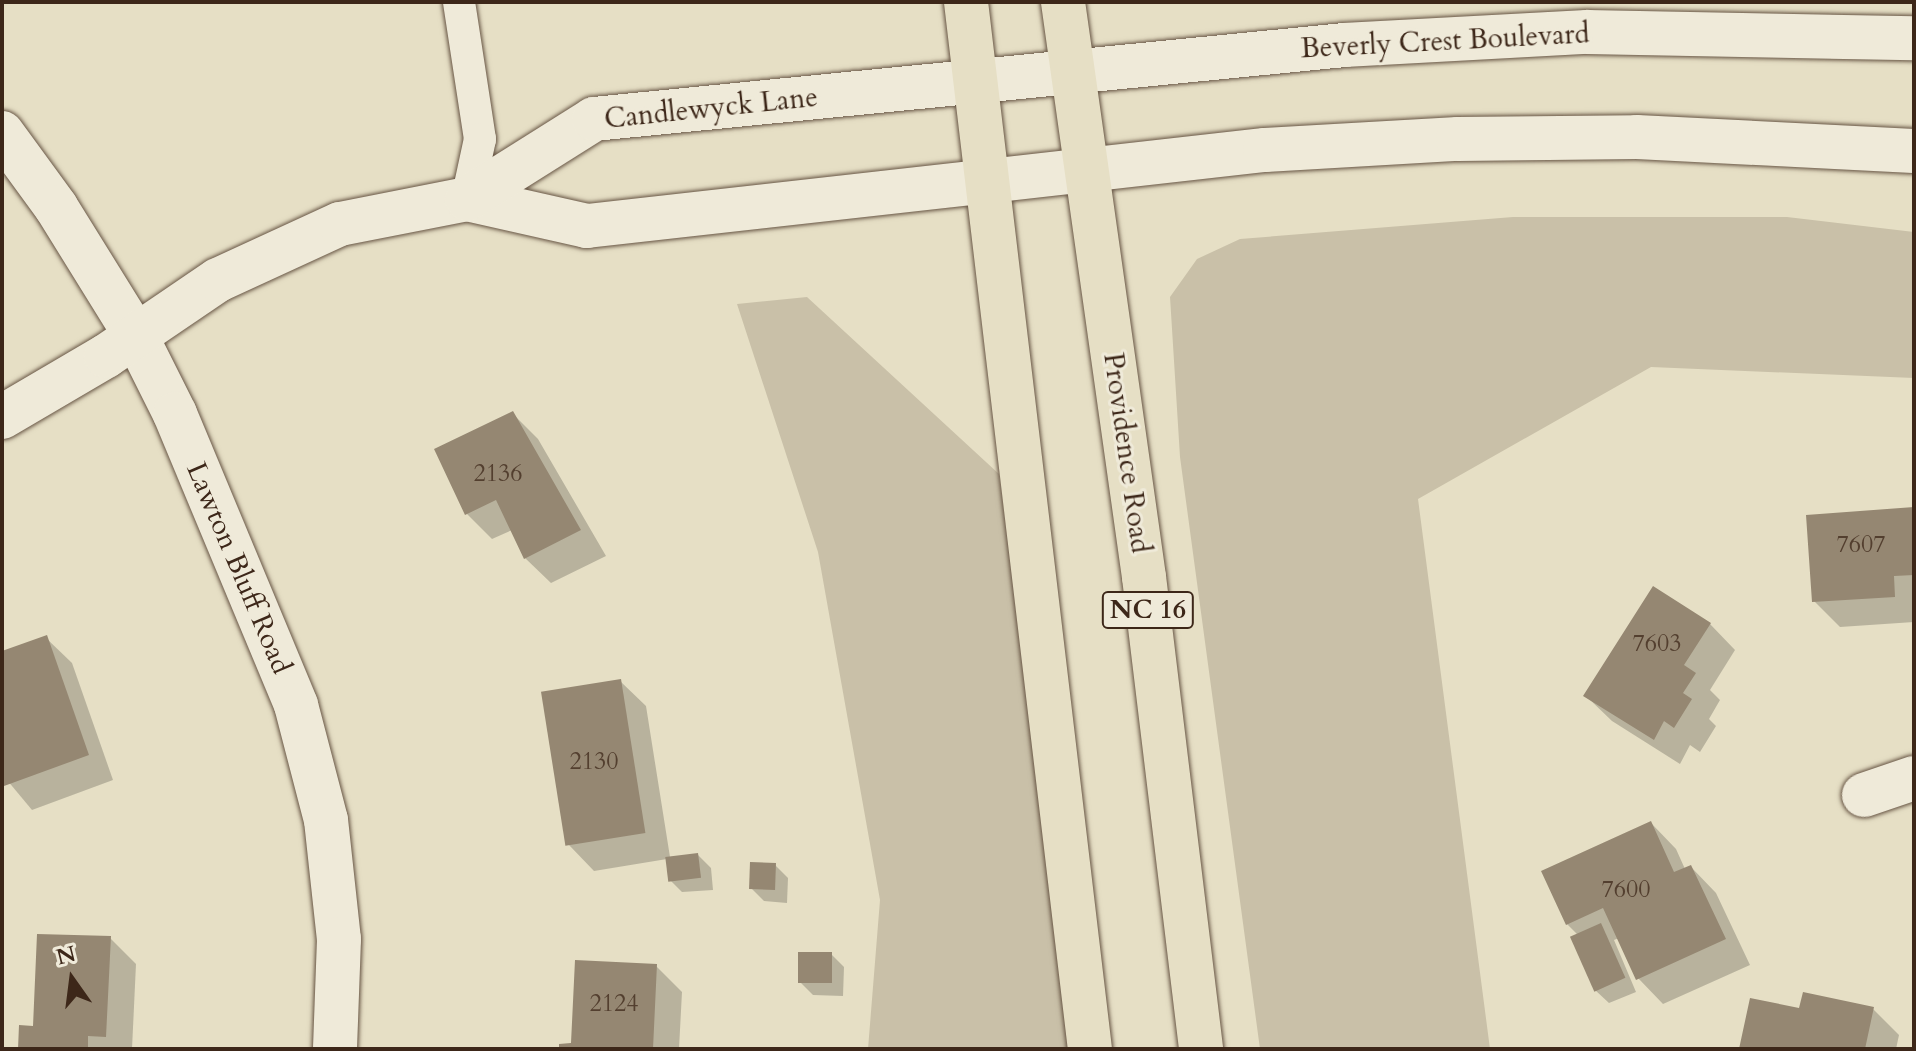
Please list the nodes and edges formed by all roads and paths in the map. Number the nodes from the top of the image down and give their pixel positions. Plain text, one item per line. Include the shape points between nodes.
1 (459, 2) edge
2 (966, 2) edge
3 (1063, 2) edge
4 (1914, 38) edge
5 (1071, 69) junction
6 (976, 77) junction
7 (2, 133) edge
8 (1914, 151) edge
9 (1087, 172) junction
10 (991, 184) junction
11 (467, 199) junction
12 (136, 336) junction
13 (2, 417) edge
14 (1914, 778) edge
15 (1864, 795) dead end
16 (335, 1049) edge
17 (1090, 1049) edge
18 (1201, 1049) edge

1 - 11 lane via 480,139
2 - 6 main road
3 - 5 main road, Providence Road / NC 16
4 - 5 street, Beverly Crest Boulevard via 1587,32 1344,45
5 - 6 street, Beverly Crest Boulevard
5 - 9 main road, Providence Road / NC 16
6 - 10 main road
6 - 11 street, Candlewyck Lane via 594,119
7 - 12 street, Lawton Bluff Road via 56,207
8 - 9 street via 1637,137 1458,139 1265,150
9 - 10 street
9 - 18 main road, Providence Road / NC 16 via 1144,577
10 - 11 street, Candlewyck Lane via 587,226
10 - 17 main road
11 - 12 street, Candlewyck Lane via 340,224 218,280
12 - 13 street, Candlewyck Lane
12 - 16 street, Lawton Bluff Road via 175,414 296,705 326,820 339,939
14 - 15 street

